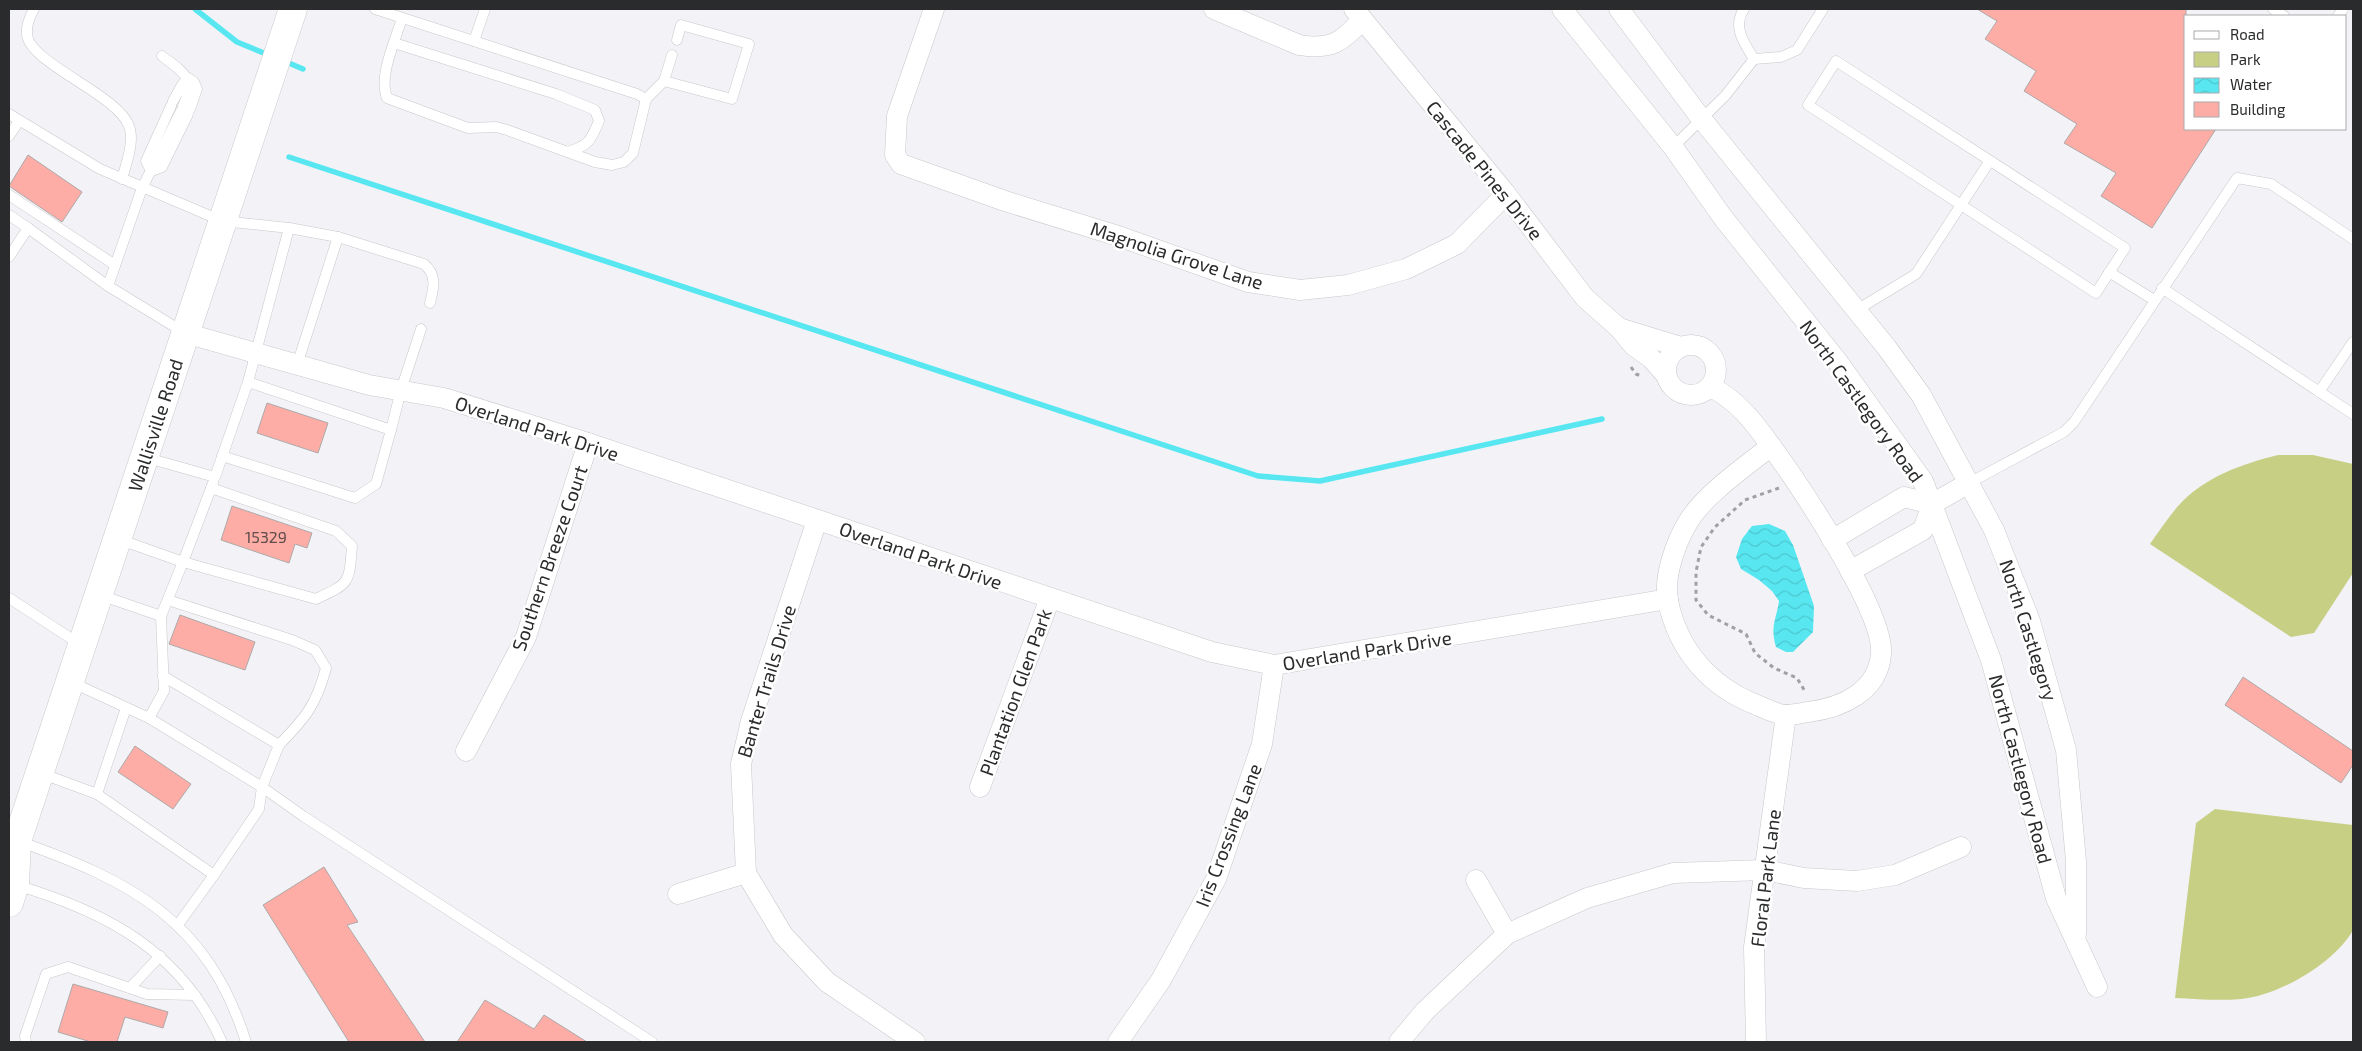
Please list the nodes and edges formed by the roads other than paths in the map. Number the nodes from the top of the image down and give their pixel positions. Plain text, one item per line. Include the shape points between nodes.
1 (34, 9) edge
2 (375, 9) edge
3 (485, 9) edge
4 (934, 9) edge
5 (1214, 9) edge
6 (1562, 9) edge
7 (1619, 9) edge
8 (1744, 9) edge
9 (1823, 9) edge
10 (292, 10) edge
11 (1358, 14) edge
12 (402, 18) junction
13 (677, 40) dead end
14 (474, 41) junction
15 (394, 43) junction
16 (672, 55) dead end
17 (162, 56) dead end
18 (1754, 59) junction
19 (188, 78) junction
20 (664, 81) junction
21 (646, 99) junction
22 (181, 108) junction
23 (9, 114) edge
24 (1703, 119) junction
25 (19, 122) junction
26 (9, 136) edge
27 (1673, 147) junction
28 (567, 152) junction
29 (1989, 162) junction
30 (122, 179) junction
31 (142, 188) junction
32 (1506, 194) junction
33 (9, 195) edge
34 (1961, 204) junction
35 (9, 215) edge
36 (222, 221) junction
37 (28, 228) junction
38 (289, 228) junction
39 (338, 237) junction
40 (2353, 238) edge
41 (9, 257) edge
42 (116, 265) junction
43 (2109, 272) junction
44 (108, 286) junction
45 (2162, 288) junction
46 (2154, 300) junction
47 (430, 303) dead end
48 (1855, 310) junction
49 (1619, 328) junction
50 (421, 329) dead end
51 (185, 333) junction
52 (2353, 342) edge
53 (1681, 347) junction
54 (254, 352) junction
55 (298, 364) junction
56 (1665, 374) junction
57 (248, 382) junction
58 (1711, 387) junction
59 (401, 390) junction
60 (2319, 392) junction
61 (2353, 414) edge
62 (391, 430) junction
63 (588, 443) junction
64 (1771, 446) junction
65 (222, 456) junction
66 (144, 457) junction
67 (215, 478) junction
68 (1969, 483) junction
69 (210, 488) junction
70 (1932, 504) junction
71 (817, 520) junction
72 (118, 539) junction
73 (1832, 540) junction
74 (182, 562) junction
75 (1850, 571) junction
76 (100, 595) junction
77 (9, 598) edge
78 (1050, 598) junction
79 (1668, 599) junction
80 (168, 600) junction
81 (161, 616) junction
82 (83, 646) junction
83 (1274, 666) junction
84 (163, 676) junction
85 (71, 682) junction
86 (126, 708) junction
87 (1786, 715) junction
88 (149, 718) junction
89 (279, 745) junction
90 (466, 751) dead end
91 (40, 773) junction
92 (262, 787) junction
93 (980, 787) dead end
94 (97, 794) junction
95 (13, 845) edge
96 (1961, 847) dead end
97 (1765, 870) junction
98 (746, 873) junction
99 (214, 875) junction
100 (1476, 880) dead end
101 (12, 894) edge
102 (678, 894) dead end
103 (177, 926) junction
104 (1507, 934) junction
105 (2076, 939) junction
106 (160, 956) junction
107 (2097, 987) dead end
108 (130, 988) junction
109 (195, 995) junction
110 (26, 1042) edge
111 (222, 1042) edge
112 (246, 1042) edge
113 (652, 1042) edge
114 (915, 1042) edge
115 (1118, 1042) edge
116 (1399, 1042) edge
117 (1756, 1042) edge

1 - 30 lane via 27,35 34,47 119,111 130,126
2 - 12 lane
3 - 14 lane
4 - 32 street, Magnolia Grove Lane via 897,116 895,155 900,164 1115,235 1189,263 1248,282 1300,290 1348,285 1406,269 1457,244
5 - 11 street via 1313,48 1341,41 1350,34
6 - 27 street, North Castlegory Road
7 - 24 street
8 - 18 lane via 1739,30
9 - 18 lane via 1796,50 1781,58
10 - 36 main road, Wallisville Road
11 - 32 street, Cascade Pines Drive
12 - 14 lane
12 - 15 lane
13 - 20 lane via 681,25 749,44 732,99
14 - 21 lane
15 - 28 lane via 384,77 387,98 468,128 502,129
15 - 28 lane via 547,91 596,110 599,121 590,142
16 - 20 lane
17 - 19 lane
18 - 24 lane
19 - 22 lane via 182,85
19 - 22 lane via 197,89
20 - 21 lane
21 - 28 lane via 633,153 624,162 612,165
22 - 31 lane
23 - 25 lane
24 - 27 lane
24 - 48 street
25 - 26 lane
25 - 30 lane
27 - 70 street, North Castlegory Road via 1724,219 1838,362 1923,481
29 - 34 lane
29 - 34 lane via 1836,61 1808,105
29 - 43 lane via 2125,248
30 - 31 lane
31 - 36 lane
31 - 42 lane
32 - 49 street, Cascade Pines Drive via 1585,298
33 - 42 lane
34 - 43 lane via 2096,293
34 - 48 lane via 1916,274
35 - 37 lane
36 - 38 lane
36 - 51 main road, Wallisville Road
37 - 41 lane
37 - 44 lane
38 - 39 lane
38 - 54 lane
39 - 47 lane via 424,264 431,270 434,284
39 - 55 lane
40 - 45 lane via 2271,184 2237,178
42 - 44 lane
43 - 46 lane
44 - 51 lane
45 - 46 lane
45 - 60 lane
46 - 68 lane via 2074,422 2064,432
48 - 68 street, North Castlegory via 1921,395
49 - 53 street, Cascade Pines Drive
49 - 56 street, Cascade Pines Drive
50 - 59 lane
51 - 54 street, Overland Park Drive
51 - 66 main road, Wallisville Road
52 - 60 lane
53 - 56 street via 1669,356
53 - 58 street via 1698,346 1710,353 1716,370
54 - 55 street, Overland Park Drive
54 - 57 lane
55 - 59 street, Overland Park Drive via 369,385
56 - 58 street via 1671,387 1683,395 1700,394
57 - 62 lane
57 - 65 lane
58 - 64 street via 1748,413
59 - 62 lane
59 - 63 street, Overland Park Drive via 444,398
60 - 61 lane
62 - 65 lane via 376,484 355,498
63 - 71 street, Overland Park Drive
63 - 90 street, Southern Breeze Court via 526,637
64 - 73 street
64 - 79 street via 1716,490 1689,520 1674,550
65 - 67 lane
66 - 67 lane
66 - 72 main road, Wallisville Road
67 - 69 lane
68 - 70 street
68 - 105 street, North Castlegory via 1994,530 2030,622 2066,750 2076,861
69 - 74 lane
69 - 74 lane via 336,531 352,546 349,577 342,587 316,599
70 - 73 street via 1904,497
70 - 75 street via 1923,530
70 - 105 street, North Castlegory Road via 1991,660 2056,898
71 - 78 street, Overland Park Drive
71 - 98 street, Banter Trails Drive via 751,721 741,764
72 - 74 lane
72 - 76 main road, Wallisville Road
73 - 75 street
74 - 80 lane
75 - 87 street via 1868,607 1878,637 1881,653 1878,671 1851,701
76 - 81 lane
76 - 82 main road, Wallisville Road
77 - 82 lane
78 - 83 street, Overland Park Drive via 1212,652
78 - 93 street, Plantation Glen Park
79 - 83 street, Overland Park Drive
79 - 87 street via 1676,625 1693,658 1710,679 1749,702
80 - 81 lane
80 - 89 lane via 315,650 326,668 319,694 307,716
81 - 84 lane
82 - 85 main road, Wallisville Road
83 - 115 street, Iris Crossing Lane via 1262,744 1216,879 1161,980
84 - 88 lane via 164,691
84 - 89 lane
85 - 86 lane
85 - 91 main road, Wallisville Road
86 - 88 lane
86 - 94 lane
87 - 97 street, Floral Park Lane
88 - 92 lane
89 - 92 lane
91 - 94 lane
91 - 95 main road, Wallisville Road
92 - 99 lane via 259,809
92 - 113 lane
94 - 99 lane
95 - 101 main road, Wallisville Road
95 - 103 lane via 76,862 104,874 156,906
96 - 97 street via 1895,875 1857,881 1804,878
97 - 104 street via 1673,873 1586,898
97 - 117 street, Floral Park Lane via 1754,947
98 - 102 street
98 - 114 street, Banter Trails Drive via 783,935 826,982
99 - 103 lane
100 - 104 street
101 - 106 lane via 49,894 91,911 135,936
103 - 112 lane via 192,940 216,974 230,999
104 - 116 street via 1425,1012
105 - 107 street, North Castlegory
106 - 108 lane
106 - 109 lane
108 - 109 lane via 147,994
108 - 110 lane via 68,967 46,974 25,1036
109 - 111 lane

